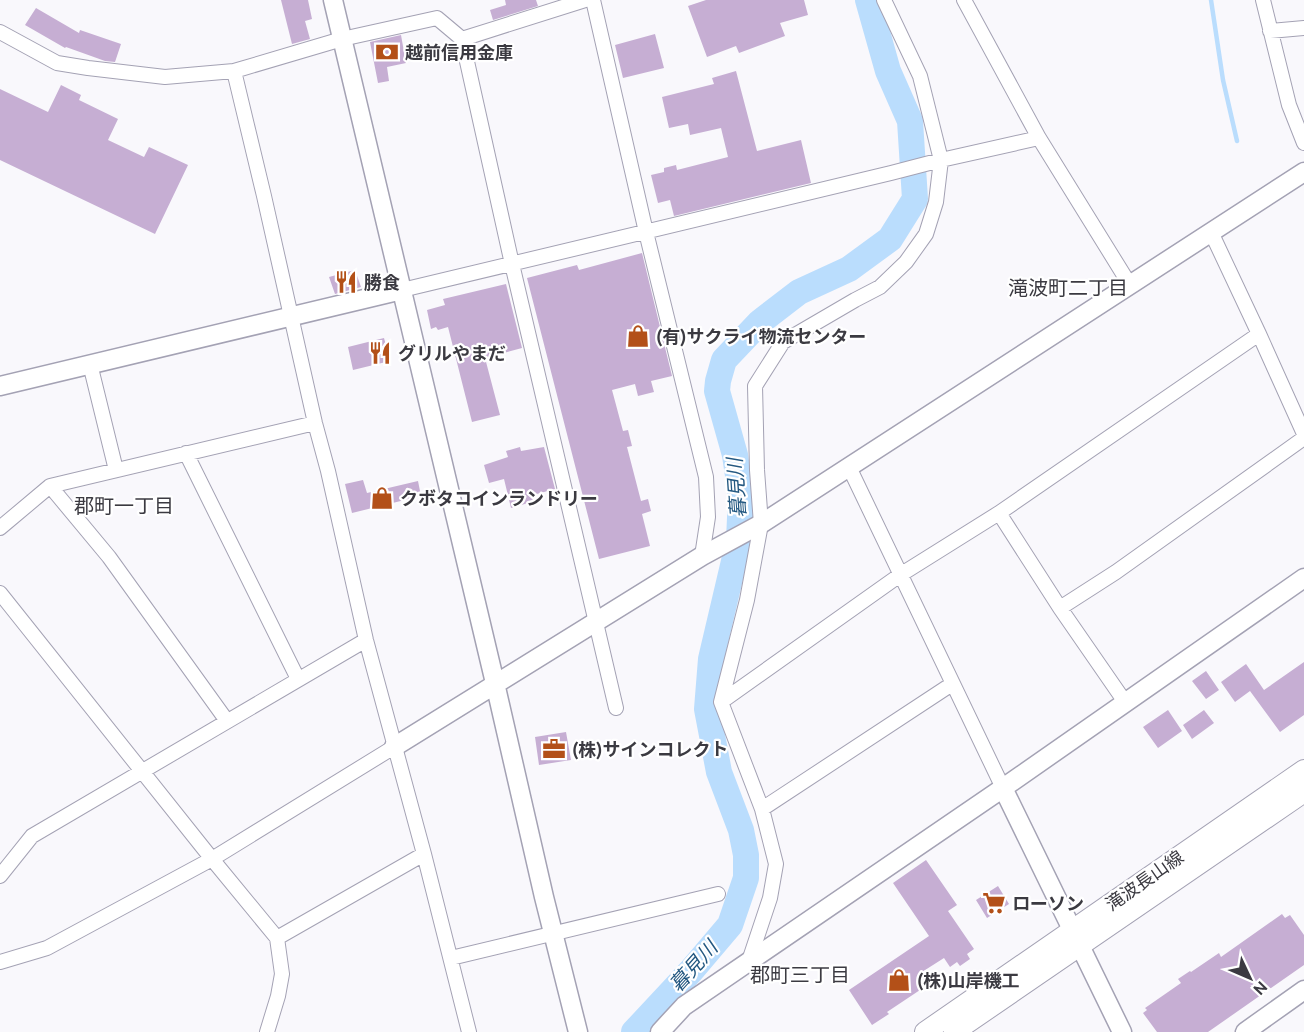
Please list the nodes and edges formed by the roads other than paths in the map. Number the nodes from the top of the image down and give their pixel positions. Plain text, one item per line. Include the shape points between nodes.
1 (333, 0) edge
2 (585, 0) edge
3 (593, 0) edge
4 (884, 0) edge
5 (964, 0) edge
6 (1263, 0) edge
7 (1304, 28) edge
8 (1270, 31) junction
9 (0, 32) edge
10 (342, 39) junction
11 (462, 39) junction
12 (234, 71) junction
13 (1039, 138) junction
14 (1304, 143) edge
15 (941, 160) junction
16 (1304, 172) edge
17 (646, 232) junction
18 (1211, 232) junction
19 (512, 264) junction
20 (1130, 285) junction
21 (402, 290) junction
22 (291, 316) junction
23 (1259, 334) junction
24 (90, 364) junction
25 (0, 386) edge
26 (315, 423) junction
27 (1304, 436) edge
28 (186, 453) junction
29 (849, 468) junction
30 (116, 470) junction
31 (50, 486) junction
32 (999, 513) junction
33 (761, 524) junction
34 (0, 528) edge
35 (706, 554) junction
36 (900, 575) junction
37 (1304, 578) edge
38 (0, 592) edge
39 (1060, 608) junction
40 (595, 623) junction
41 (366, 640) junction
42 (298, 679) junction
43 (495, 683) junction
44 (952, 684) junction
45 (721, 702) junction
46 (1125, 702) junction
47 (616, 708) dead end
48 (227, 721) junction
49 (394, 747) junction
50 (142, 770) junction
51 (1304, 770) edge
52 (1003, 788) junction
53 (1304, 792) edge
54 (762, 810) junction
55 (424, 854) junction
56 (212, 859) junction
57 (0, 876) edge
58 (718, 894) dead end
59 (553, 934) junction
60 (277, 938) junction
61 (1076, 938) junction
62 (451, 958) junction
63 (749, 961) junction
64 (0, 962) edge
65 (1304, 990) edge
66 (267, 1032) edge
67 (469, 1032) edge
68 (578, 1032) edge
69 (660, 1032) edge
70 (925, 1032) edge
71 (954, 1032) edge
72 (1122, 1032) edge
73 (1245, 1032) edge

1 - 10 street
2 - 11 street
3 - 17 street
4 - 15 street via 920,76
5 - 13 street
6 - 8 street
7 - 8 street
8 - 14 street via 1288,105
9 - 12 street via 57,63 165,77
10 - 11 street via 437,18
10 - 12 street
10 - 21 street
11 - 19 street
12 - 22 street
13 - 15 street
13 - 20 street
15 - 17 street
15 - 33 street via 936,202 926,234 906,262 880,287 783,342 755,386
16 - 18 street
17 - 19 street
17 - 35 street via 706,477
18 - 20 street
18 - 23 street
19 - 21 street
19 - 40 street
20 - 29 street
21 - 22 street
21 - 43 street
22 - 24 street
22 - 26 street
23 - 27 street
23 - 32 street
24 - 25 street
24 - 30 street
26 - 28 street
26 - 41 street
27 - 39 street
28 - 30 street
28 - 42 street
29 - 33 street
29 - 36 street
30 - 31 street
31 - 34 street
31 - 48 street via 109,557
32 - 36 street
32 - 39 street
33 - 35 street
33 - 45 street via 747,600
35 - 40 street
36 - 44 street
36 - 45 street
37 - 46 street
38 - 50 street
39 - 46 street
40 - 43 street
40 - 47 street
41 - 42 street
41 - 49 street
42 - 48 street
43 - 49 street
43 - 59 street
44 - 52 street
44 - 54 street
45 - 54 street
46 - 52 street
48 - 50 street
49 - 55 street
49 - 56 street
50 - 56 street
50 - 57 street via 32,836
51 - 61 main road, 滝波長山線
52 - 61 street
52 - 63 street
53 - 61 main road, 滝波長山線
54 - 63 street via 776,864 770,898
55 - 60 street
55 - 62 street
56 - 60 street
56 - 64 street via 47,948
58 - 59 street
59 - 62 street
59 - 68 street
60 - 66 street via 282,974
61 - 70 main road, 滝波長山線
61 - 71 main road, 滝波長山線
61 - 72 street
62 - 67 street
63 - 69 street via 684,1006
65 - 73 street

